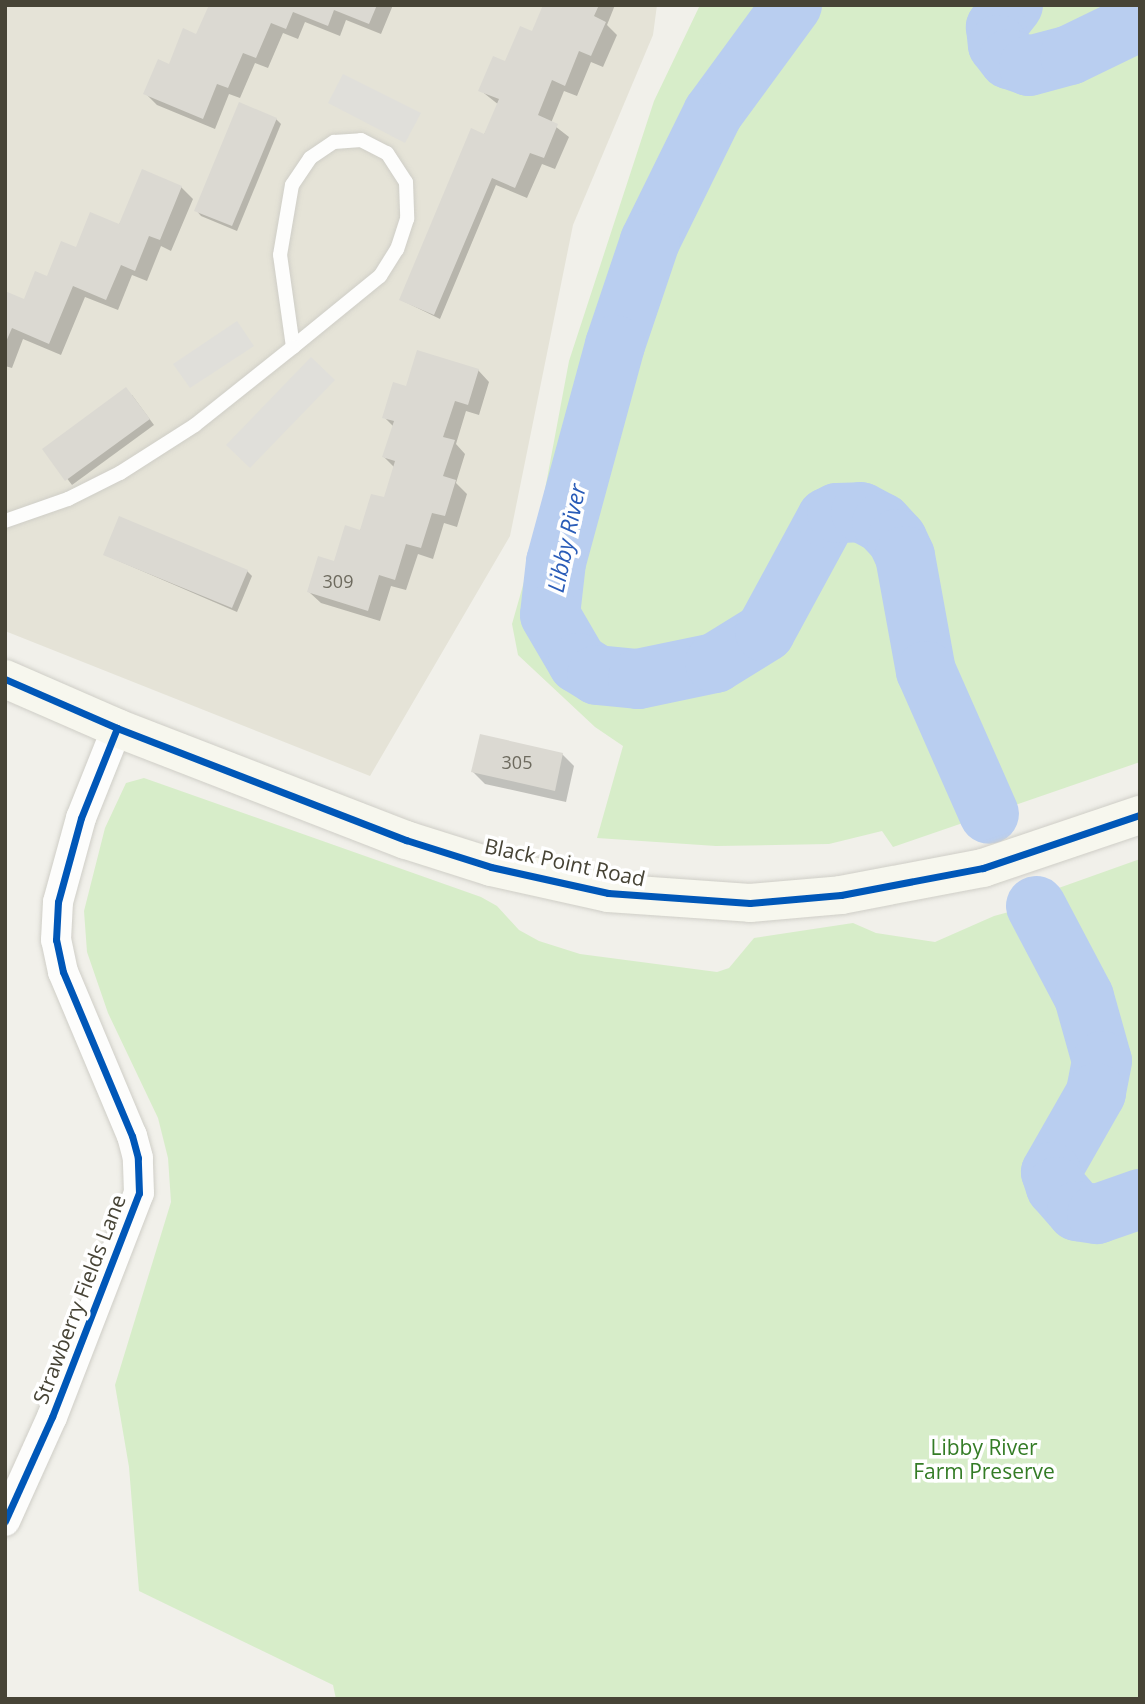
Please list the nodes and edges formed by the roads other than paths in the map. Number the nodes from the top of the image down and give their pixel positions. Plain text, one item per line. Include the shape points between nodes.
1 (293, 347) junction
2 (5, 521) edge
3 (5, 679) edge
4 (117, 728) junction
5 (1140, 815) edge
6 (5, 1521) edge

1 - 1 lane via 380,275 397,249 408,219 406,182 387,153 361,140 334,142 310,158 292,185 280,255
1 - 2 lane via 195,425 120,473 68,499
3 - 4 main road, Black Point Road
4 - 5 main road, Black Point Road via 443,853 547,881 657,899 800,901 894,887 983,868
4 - 6 street, Strawberry Fields Lane via 81,818 58,902 56,940 63,972 132,1136 139,1193 52,1417

